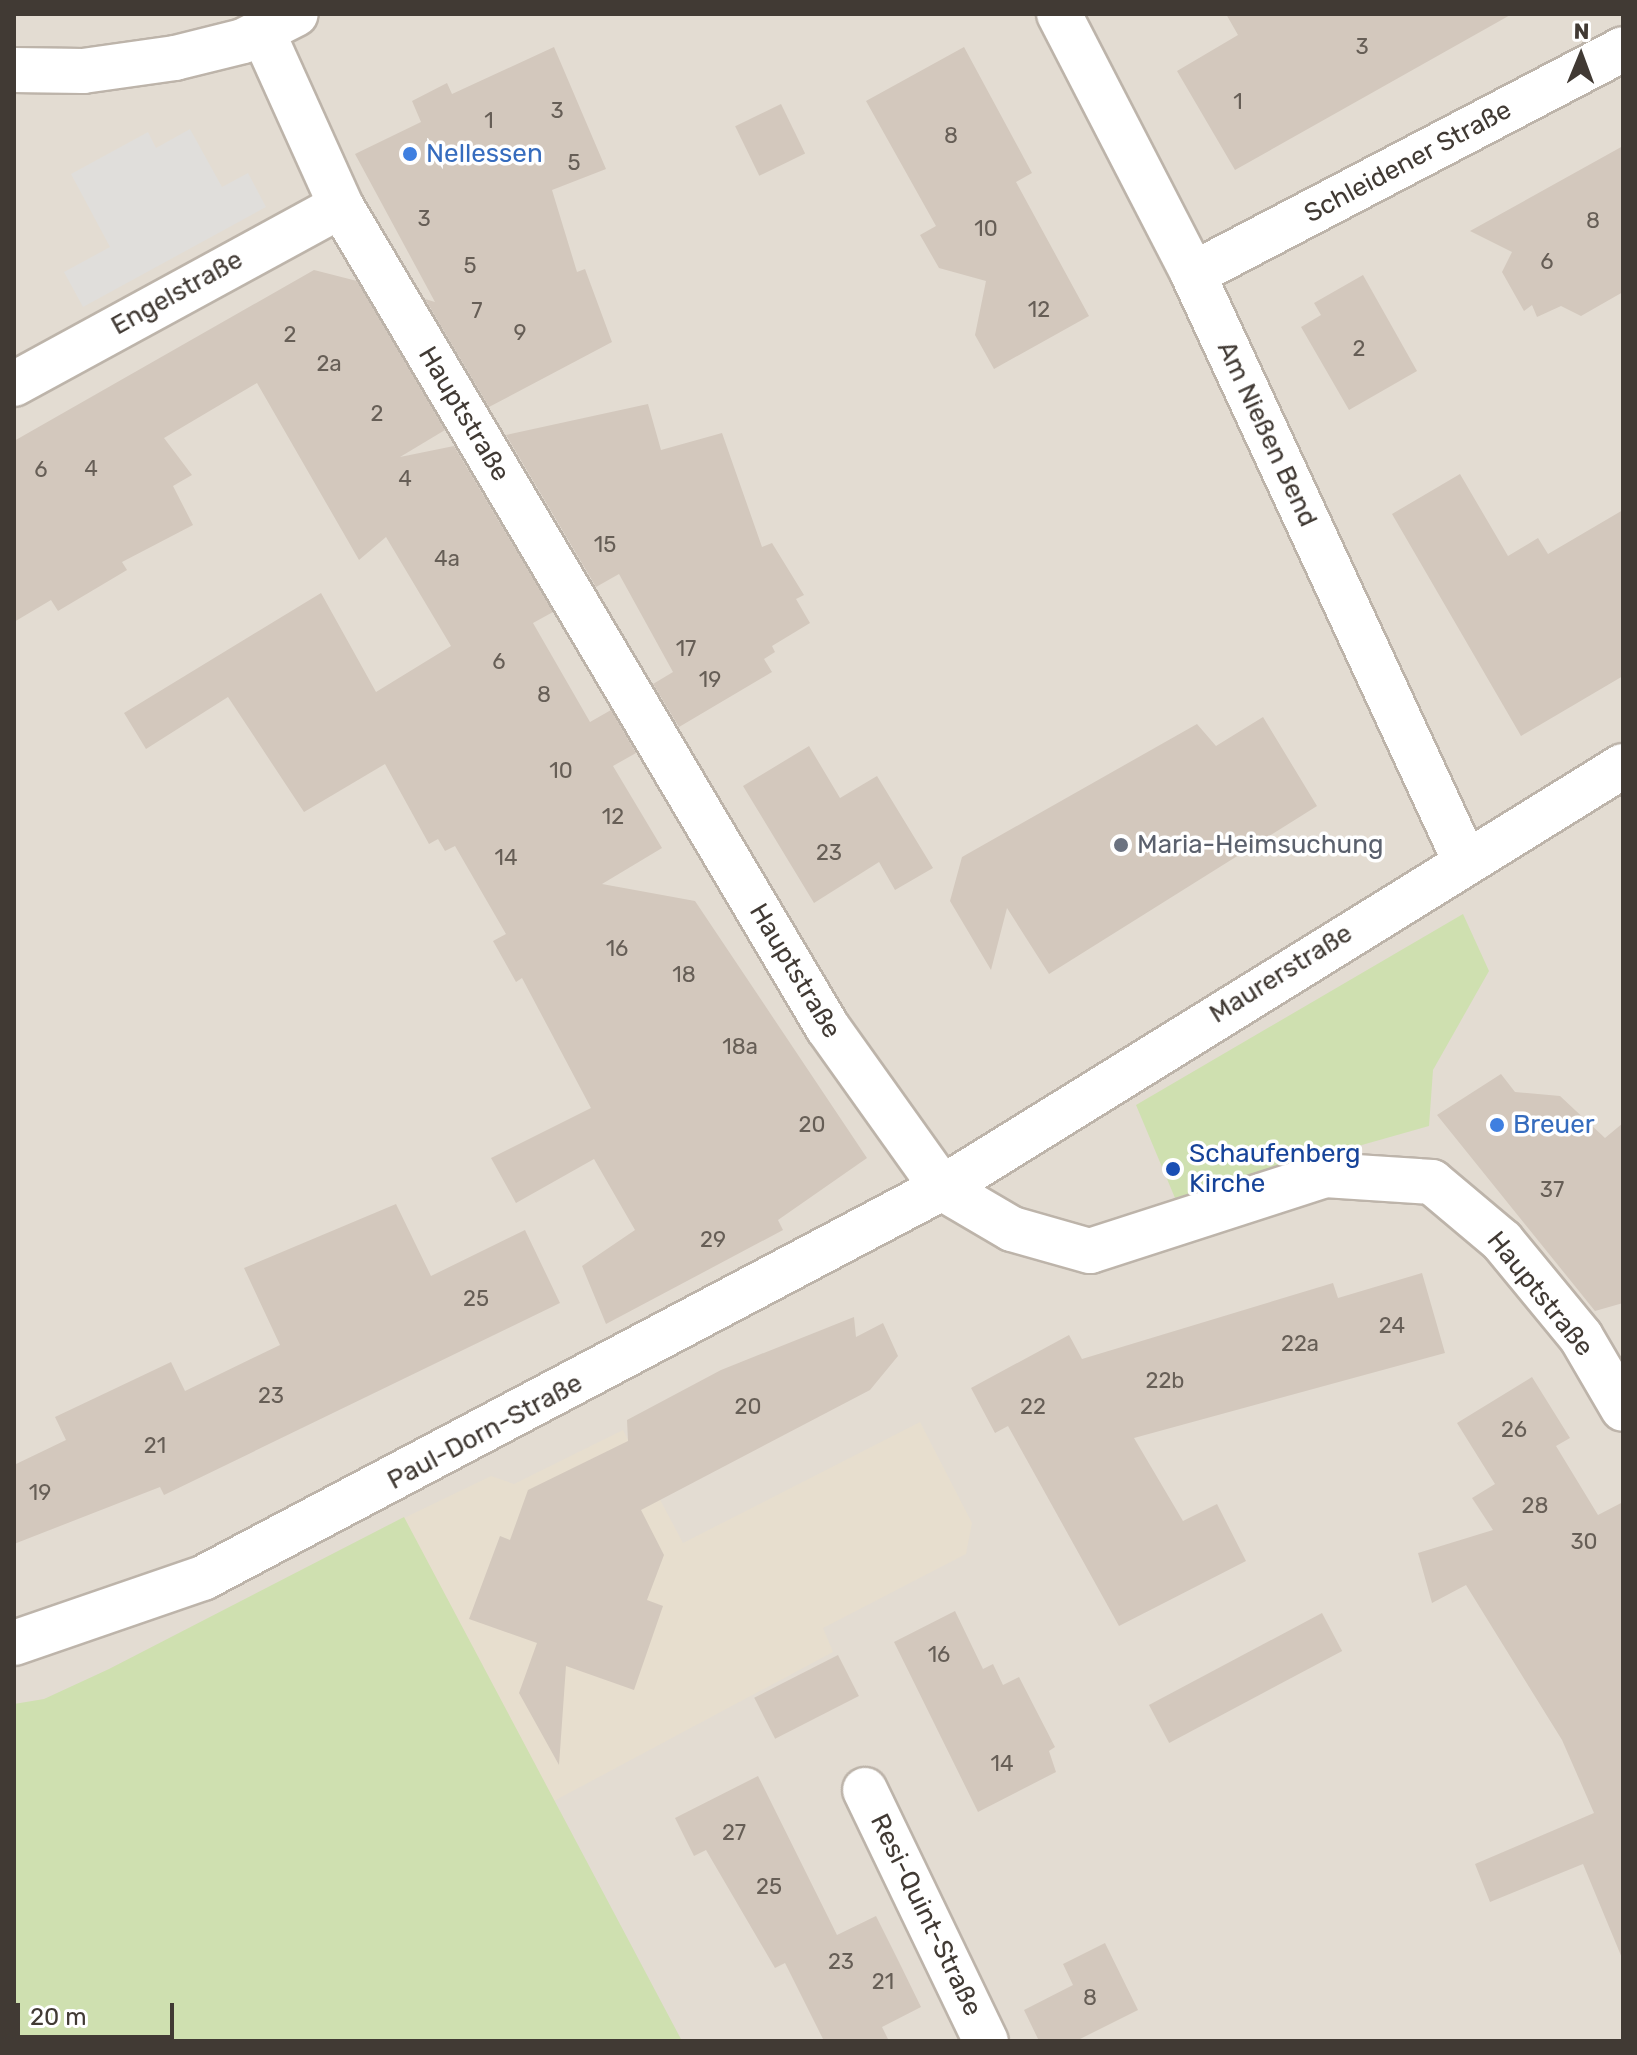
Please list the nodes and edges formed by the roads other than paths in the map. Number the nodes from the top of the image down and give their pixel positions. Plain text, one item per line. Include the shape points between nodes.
1 (1059, 14) edge
2 (279, 24) edge
3 (1623, 49) edge
4 (14, 70) edge
5 (341, 206) junction
6 (1193, 274) junction
7 (14, 384) edge
8 (1623, 766) edge
9 (1464, 859) junction
10 (942, 1188) junction
11 (1623, 1409) edge
12 (14, 1643) edge
13 (865, 1790) dead end
14 (986, 2041) edge

1 - 6 street, Am Nießen Bend
2 - 4 street via 175,58 83,71
2 - 5 street, Hauptstraße
3 - 6 street, Schleidener Straße
5 - 7 street, Engelstraße
5 - 10 street, Hauptstraße via 828,1028
6 - 9 street, Am Nießen Bend
8 - 9 street, Maurerstraße
9 - 10 street, Maurerstraße
10 - 11 street, Hauptstraße via 1012,1229 1090,1251 1325,1175 1432,1182 1502,1241 1581,1337
10 - 12 street, Paul-Dorn-Straße via 203,1578
13 - 14 street, Resi-Quint-Straße

